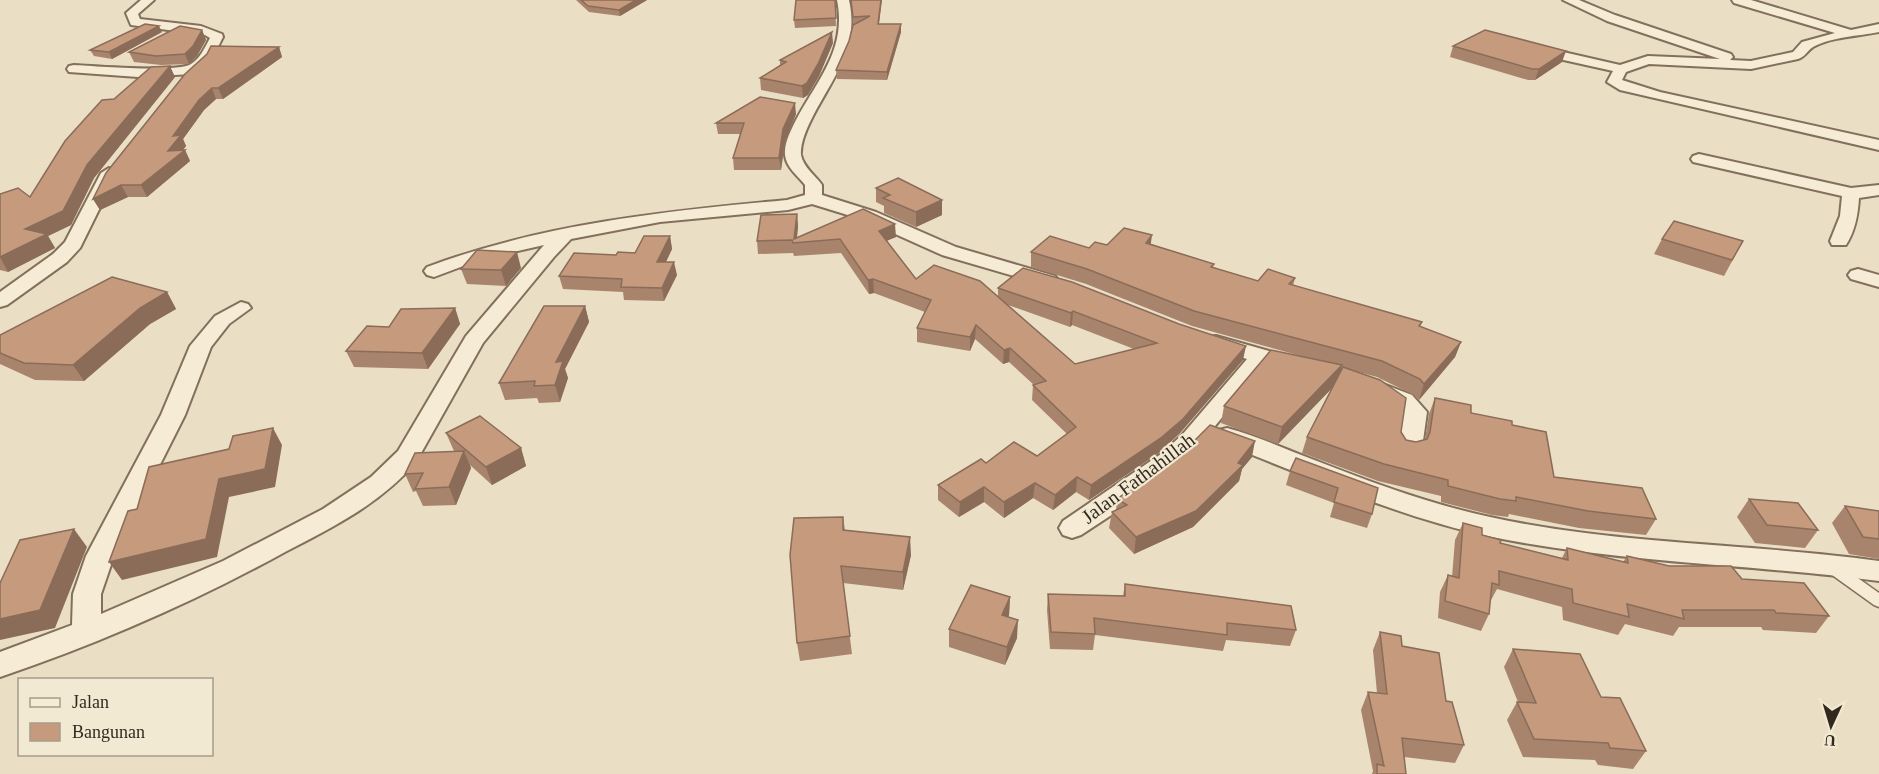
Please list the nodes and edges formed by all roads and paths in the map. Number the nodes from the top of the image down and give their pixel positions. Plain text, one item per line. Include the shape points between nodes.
1 (148, 0) edge
2 (843, 0) edge
3 (1569, 0) edge
4 (1739, 0) edge
5 (183, 28) junction
6 (1879, 28) edge
7 (1852, 34) junction
8 (162, 39) edge
9 (1537, 50) edge
10 (1751, 65) junction
11 (74, 69) dead end
12 (1621, 69) junction
13 (193, 70) junction
14 (178, 86) edge
15 (1843, 136) junction
16 (1879, 145) edge
17 (120, 158) edge
18 (1699, 159) dead end
19 (1879, 159) edge
20 (1879, 190) edge
21 (1851, 193) junction
22 (812, 198) junction
23 (565, 235) junction
24 (1839, 242) dead end
25 (434, 271) dead end
26 (1858, 275) dead end
27 (1879, 280) edge
28 (1069, 287) edge
29 (0, 301) edge
30 (241, 308) dead end
31 (1195, 335) edge
32 (1262, 356) junction
33 (1285, 362) edge
34 (1353, 380) edge
35 (1203, 428) junction
36 (1410, 448) edge
37 (1072, 528) dead end
38 (1825, 562) junction
39 (1879, 571) edge
40 (1879, 601) edge
41 (87, 632) junction
42 (0, 665) edge

1 - 5 street via 132,13 135,22
2 - 22 street via 849,22 845,42 818,98 802,121 793,146 794,163 815,187
3 - 10 street
4 - 7 street
5 - 8 street
5 - 13 street via 218,37 205,60
6 - 7 street
7 - 10 street via 1806,45 1798,55
9 - 12 street
10 - 12 street via 1648,60
11 - 13 street via 138,73
12 - 15 street via 1614,82 1624,87
13 - 14 street
15 - 16 street
15 - 19 street
17 - 29 street via 102,183 73,244 60,258
18 - 21 street
20 - 21 street
21 - 24 street via 1849,216
22 - 23 street via 788,205 660,217
22 - 28 street via 870,216 949,251
23 - 25 street via 476,255
23 - 41 street via 474,341 407,456 374,490 204,583
26 - 27 street
30 - 41 street via 222,320 201,346 173,415 100,556 87,594
31 - 32 street
32 - 33 street
32 - 35 street, Jalan Fathahillah
34 - 36 street via 1392,394 1412,408 1415,418
35 - 37 street, Jalan Fathahillah via 1170,459
35 - 38 street via 1421,508 1492,526 1613,545
38 - 39 street
38 - 40 lane
41 - 42 street

